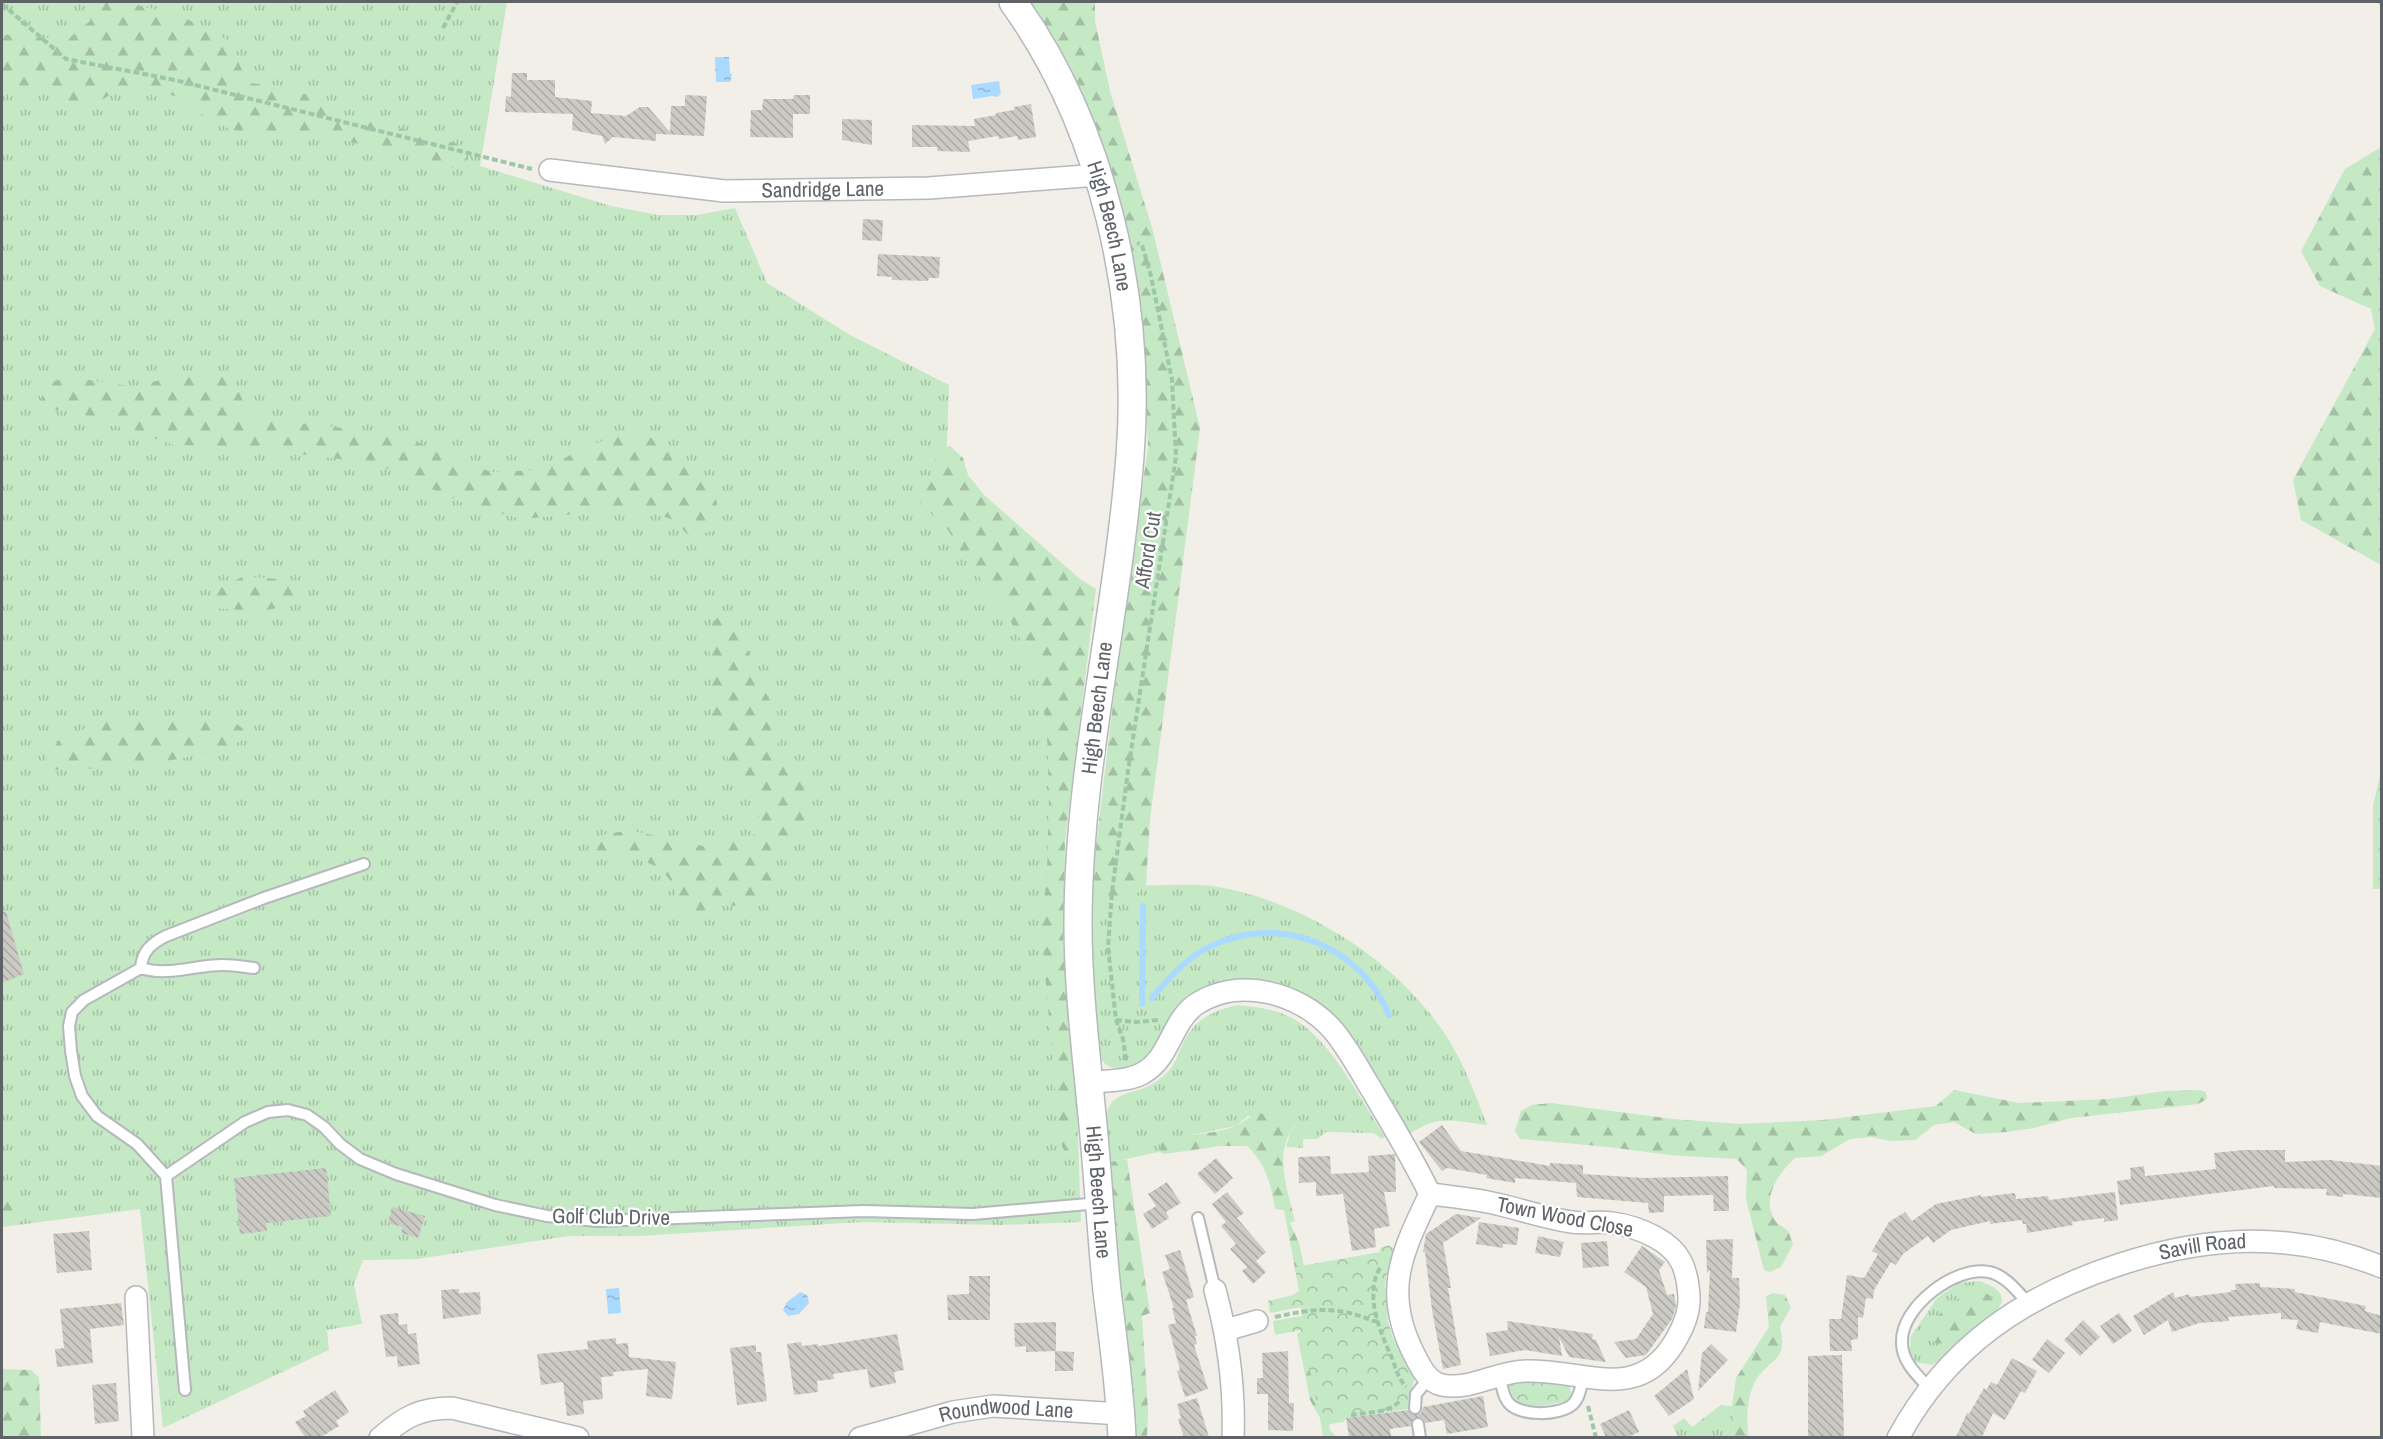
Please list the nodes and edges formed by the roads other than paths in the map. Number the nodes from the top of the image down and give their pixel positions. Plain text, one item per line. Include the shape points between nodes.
1 (1013, 2) edge
2 (550, 170) road end
3 (1098, 175) junction
4 (364, 864) dead end
5 (141, 968) junction
6 (254, 969) dead end
7 (1089, 1083) junction
8 (166, 1176) junction
9 (1430, 1194) junction
10 (1100, 1203) junction
11 (1198, 1218) dead end
12 (2382, 1267) edge
13 (1215, 1290) joint
14 (136, 1297) dead end
15 (2028, 1303) junction
16 (1265, 1319) road end
17 (1226, 1330) junction
18 (1499, 1375) junction
19 (1583, 1377) junction
20 (1429, 1378) junction
21 (1930, 1389) junction
22 (185, 1390) dead end
23 (1415, 1408) dead end
24 (1418, 1424) dead end
25 (1122, 1426) edge
26 (143, 1437) edge
27 (380, 1437) edge
28 (578, 1437) edge
29 (860, 1437) edge
30 (1233, 1437) edge
31 (1420, 1437) edge
32 (1898, 1437) edge

1 - 3 street, High Beech Lane via 1055,70
2 - 3 street, Sandridge Lane via 723,191 899,189
3 - 7 street, High Beech Lane via 1123,282 1130,332 1130,452 1087,788 1079,882 1080,970
4 - 5 lane via 152,942
5 - 6 lane via 152,972 225,965
5 - 8 lane via 84,1000 72,1012 71,1051 82,1096 97,1116 137,1144
7 - 9 street via 1143,1073 1164,1051 1180,1019 1205,999 1239,990 1279,995 1316,1014 1344,1045
7 - 10 street, High Beech Lane
8 - 10 lane, Golf Club Drive via 245,1122 268,1112 288,1110 307,1115 360,1159 495,1205 547,1216 597,1221 864,1211 973,1214
8 - 22 lane
9 - 19 street, Town Wood Close via 1500,1204 1575,1223 1611,1223 1639,1229 1677,1253 1688,1285 1689,1306 1683,1329 1670,1350 1654,1368 1634,1377
9 - 20 street via 1402,1256 1397,1291 1398,1315 1405,1337
10 - 25 street, High Beech Lane
11 - 13 lane
12 - 15 street, Savill Road via 2321,1247 2228,1241 2134,1260 2088,1275
13 - 17 street
14 - 26 street
15 - 21 street, Savill Road via 1976,1340
15 - 21 lane via 2005,1279 1977,1270 1944,1282 1926,1297 1904,1328 1902,1343 1906,1359
16 - 17 street
17 - 30 street
18 - 19 street, Town Wood Close via 1524,1371
18 - 19 lane via 1508,1402 1534,1414 1574,1403
18 - 20 street, Town Wood Close via 1453,1386 1440,1385
20 - 23 lane via 1416,1394
21 - 32 street, Savill Road
24 - 31 lane
25 - 29 street, Roundwood Lane via 993,1406 953,1412
27 - 28 street via 416,1412 452,1408

